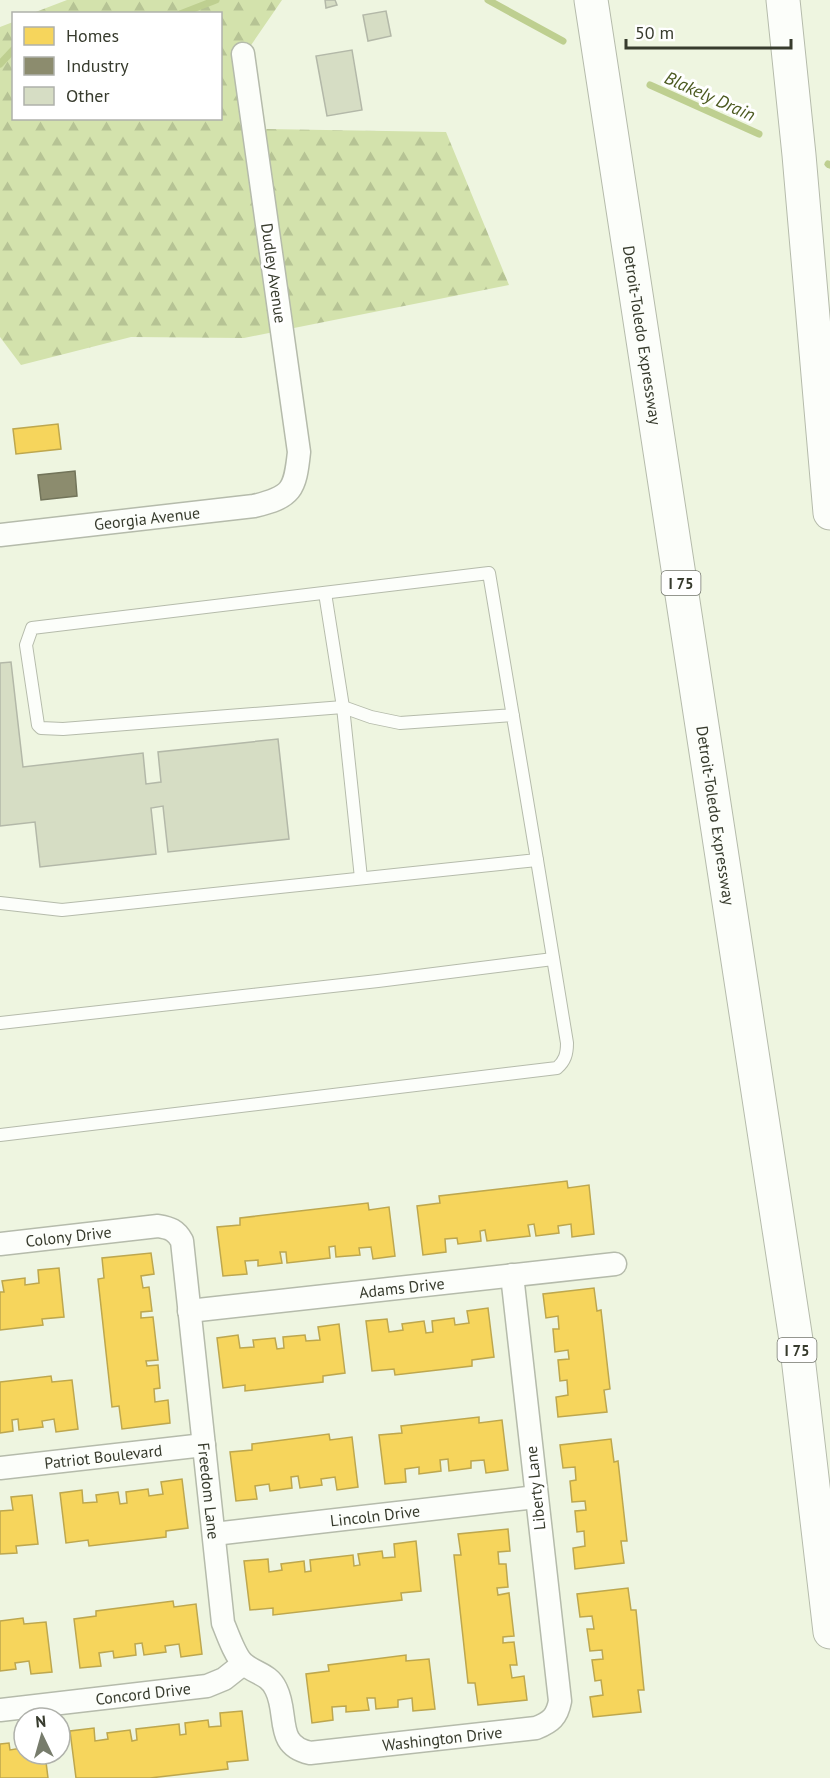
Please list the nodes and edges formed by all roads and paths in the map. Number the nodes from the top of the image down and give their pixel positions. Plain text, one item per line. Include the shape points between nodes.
1 (591, 0) edge
2 (783, 0) edge
3 (243, 54) dead end
4 (291, 490) joint
5 (830, 513) edge
6 (0, 535) edge
7 (326, 592) junction
8 (343, 707) junction
9 (513, 715) junction
10 (537, 860) junction
11 (361, 878) junction
12 (0, 903) edge
13 (553, 959) junction
14 (0, 1023) edge
15 (0, 1135) edge
16 (138, 1228) joint
17 (0, 1244) edge
18 (615, 1264) dead end
19 (512, 1275) junction
20 (189, 1311) junction
21 (204, 1446) junction
22 (0, 1468) edge
23 (536, 1497) junction
24 (214, 1534) junction
25 (830, 1632) edge
26 (243, 1664) junction
27 (560, 1701) joint
28 (0, 1710) edge

1 - 25 highway, Detroit-Toledo Expressway / I 75 via 796,1341
2 - 5 highway
3 - 4 street, Dudley Avenue via 299,452
4 - 6 street, Georgia Avenue via 276,500 254,506
7 - 8 lane
7 - 8 lane via 32,628 26,645 41,728
7 - 9 lane via 489,573
8 - 9 lane via 400,723
8 - 11 lane
9 - 10 lane
10 - 11 lane
10 - 13 lane
11 - 12 lane via 62,910
13 - 14 lane
13 - 15 lane via 567,1043 563,1062 557,1068
16 - 17 street, Colony Drive
16 - 20 street, Freedom Lane via 158,1226 177,1232 182,1241
18 - 19 street, Adams Drive
19 - 20 street, Adams Drive
19 - 23 street, Liberty Lane
20 - 21 street, Freedom Lane
21 - 22 street, Patriot Boulevard
21 - 24 street, Freedom Lane
23 - 24 street, Lincoln Drive
23 - 27 street, Liberty Lane
24 - 26 street, Freedom Lane via 223,1623
26 - 27 street, Washington Drive via 273,1682 281,1698 289,1743 310,1753 536,1728 555,1717
26 - 28 street, Concord Drive via 225,1679 207,1686

